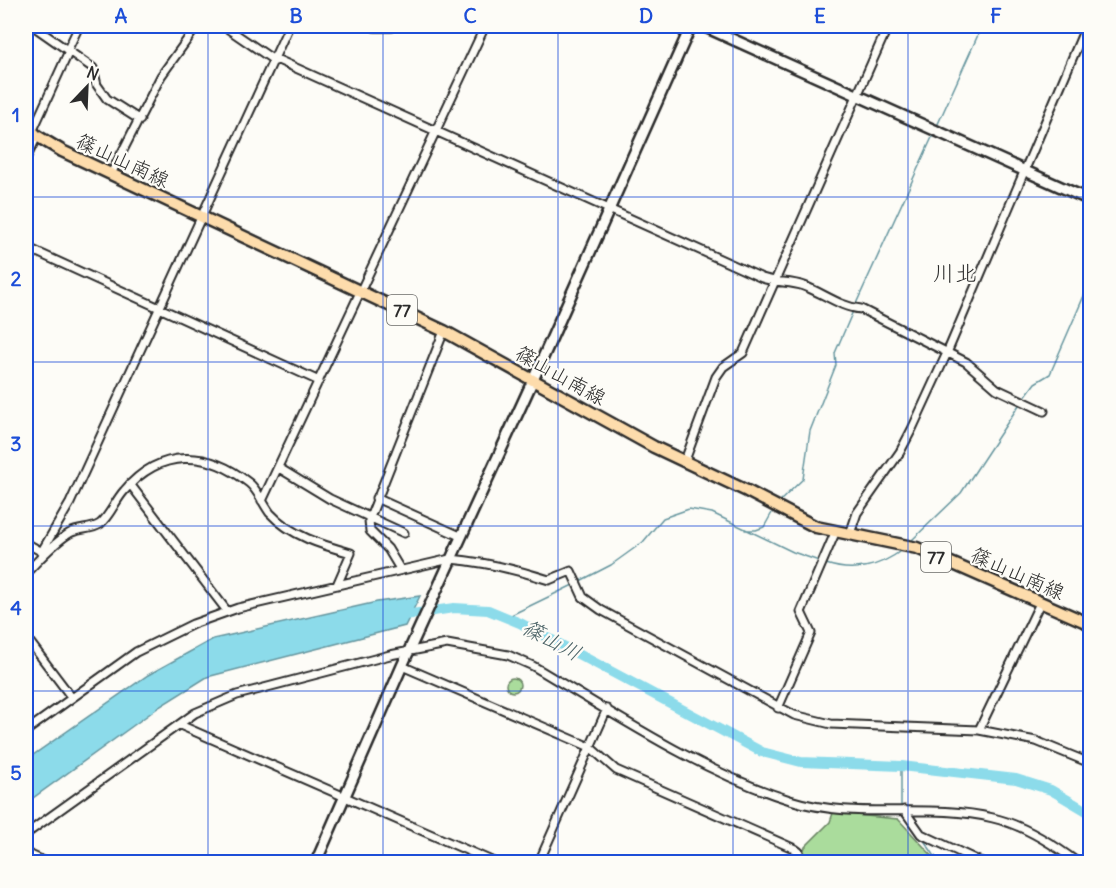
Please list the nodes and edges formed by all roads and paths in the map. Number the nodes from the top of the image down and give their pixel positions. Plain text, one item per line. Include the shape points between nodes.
1 (33, 26) edge
2 (79, 26) edge
3 (195, 26) edge
4 (224, 26) edge
5 (289, 26) edge
6 (375, 26) edge
7 (391, 26) edge
8 (484, 26) edge
9 (691, 26) edge
10 (703, 26) edge
11 (888, 26) edge
12 (1086, 26) edge
13 (68, 50) junction
14 (276, 60) junction
15 (857, 95) junction
16 (140, 120) junction
17 (435, 130) junction
18 (31, 131) edge
19 (26, 159) edge
20 (1023, 170) junction
21 (111, 174) junction
22 (1090, 200) edge
23 (608, 207) junction
24 (203, 217) junction
25 (26, 247) edge
26 (774, 282) junction
27 (361, 291) junction
28 (160, 308) junction
29 (444, 331) junction
30 (947, 353) junction
31 (533, 380) junction
32 (318, 381) junction
33 (1044, 411) dead end
34 (684, 463) junction
35 (279, 468) junction
36 (130, 484) junction
37 (376, 498) junction
38 (262, 501) junction
39 (370, 515) junction
40 (404, 533) dead end
41 (835, 533) junction
42 (850, 534) junction
43 (460, 536) junction
44 (26, 543) edge
45 (44, 553) junction
46 (448, 562) junction
47 (400, 569) junction
48 (26, 573) edge
49 (336, 585) junction
50 (1040, 603) junction
51 (227, 611) junction
52 (1090, 624) edge
53 (26, 637) edge
54 (409, 650) junction
55 (402, 666) junction
56 (72, 698) junction
57 (778, 708) junction
58 (607, 709) junction
59 (180, 725) junction
60 (979, 730) junction
61 (26, 731) edge
62 (590, 747) junction
63 (1090, 763) edge
64 (345, 796) junction
65 (904, 810) junction
66 (26, 834) edge
67 (26, 853) edge
68 (46, 862) edge
69 (316, 862) edge
70 (494, 862) edge
71 (539, 862) edge
72 (797, 862) edge
73 (981, 862) edge
74 (1077, 862) edge

1 - 13 street
2 - 13 street
3 - 16 street via 161,76
4 - 14 street
5 - 14 street
6 - 7 street
8 - 17 street
9 - 23 street
10 - 15 street
11 - 15 street
12 - 20 street
13 - 16 street via 93,68 97,85 107,99
13 - 18 street
14 - 17 street
14 - 24 street
15 - 20 street
15 - 26 street
16 - 21 street
17 - 23 street
17 - 27 street
18 - 19 street
18 - 21 main road, 篠山山南線 / 77
20 - 22 street
20 - 30 street
21 - 24 main road, 篠山山南線 / 77
23 - 26 street
23 - 31 street
24 - 27 main road, 篠山山南線 / 77
24 - 28 street
25 - 28 street
26 - 30 street via 802,285 850,308 861,309
26 - 34 street via 743,352 716,376
27 - 29 main road, 篠山山南線 / 77
27 - 32 street
28 - 32 street
28 - 45 street
29 - 31 main road, 篠山山南線 / 77
29 - 37 street
30 - 33 street via 977,369 997,389
30 - 42 street via 900,452 857,513
31 - 34 main road, 篠山山南線 / 77
31 - 43 street
32 - 35 street
34 - 41 main road, 篠山山南線 / 77
35 - 38 street
35 - 39 street via 330,499
36 - 38 street via 160,463 182,457 200,459 224,467 251,484
36 - 45 street via 102,522 70,533
36 - 51 street
37 - 39 street
37 - 43 street
38 - 49 street via 282,525 321,545 351,553
39 - 40 street
39 - 47 street via 370,531
41 - 42 main road, 篠山山南線 / 77
41 - 57 street via 801,612 811,633
42 - 50 main road, 篠山山南線 / 77 via 917,548
43 - 46 street
44 - 45 street
45 - 48 street
46 - 47 street
46 - 54 street
46 - 57 street via 482,562 549,580 571,571 588,602
47 - 49 street
49 - 51 street
50 - 52 main road, 篠山山南線 / 77
50 - 60 street
51 - 56 street via 166,635
53 - 56 street
54 - 55 street
54 - 58 street via 447,644 507,655
54 - 59 street via 237,695 195,713
55 - 62 street
55 - 64 street
56 - 61 street
57 - 60 street via 831,724
58 - 62 street
58 - 65 street via 737,781 791,801 858,811
59 - 64 street
59 - 66 street
60 - 63 street via 1036,741
62 - 71 street
62 - 72 street via 616,771 795,849 799,852
64 - 69 street
64 - 70 street
65 - 73 street via 921,834
65 - 74 street via 994,818 1038,836
67 - 68 street

